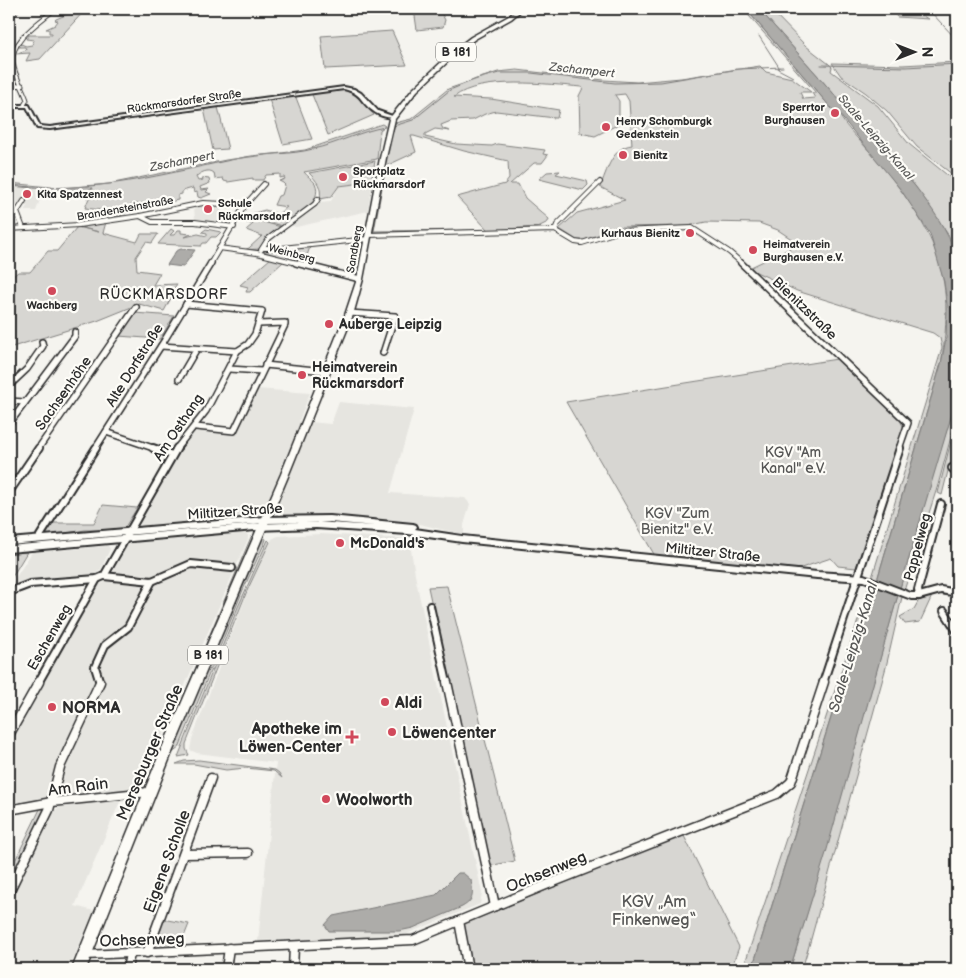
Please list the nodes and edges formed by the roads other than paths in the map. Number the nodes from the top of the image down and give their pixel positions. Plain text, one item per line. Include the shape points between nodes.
1 (55, 9) edge
2 (521, 9) edge
3 (22, 85) junction
4 (9, 87) edge
5 (9, 94) edge
6 (9, 97) edge
7 (24, 104) junction
8 (9, 106) edge
9 (393, 117) junction
10 (600, 182) dead end
11 (264, 184) dead end
12 (318, 199) dead end
13 (24, 202) dead end
14 (244, 205) junction
15 (140, 216) junction
16 (234, 226) junction
17 (23, 228) junction
18 (9, 229) edge
19 (555, 230) junction
20 (368, 237) junction
21 (219, 248) junction
22 (264, 248) junction
23 (257, 253) junction
24 (360, 279) junction
25 (186, 304) junction
26 (136, 307) dead end
27 (349, 313) junction
28 (260, 324) junction
29 (75, 332) dead end
30 (42, 342) dead end
31 (160, 346) junction
32 (196, 350) junction
33 (237, 351) junction
34 (383, 353) dead end
35 (265, 365) junction
36 (229, 369) junction
37 (262, 371) junction
38 (325, 371) junction
39 (179, 379) dead end
40 (9, 386) edge
41 (9, 402) edge
42 (25, 402) junction
43 (9, 424) edge
44 (196, 427) junction
45 (106, 432) junction
46 (172, 455) junction
47 (952, 468) dead end
48 (957, 473) edge
49 (9, 492) edge
50 (941, 504) dead end
51 (264, 524) junction
52 (40, 536) dead end
53 (126, 536) junction
54 (9, 542) edge
55 (9, 549) edge
56 (232, 568) dead end
57 (100, 577) junction
58 (857, 577) junction
59 (152, 581) junction
60 (9, 592) edge
61 (957, 593) edge
62 (919, 596) junction
63 (430, 606) dead end
64 (944, 611) dead end
65 (957, 631) edge
66 (9, 734) edge
67 (211, 778) dead end
68 (151, 792) junction
69 (52, 802) junction
70 (9, 810) edge
71 (248, 853) dead end
72 (184, 854) junction
73 (9, 892) edge
74 (495, 906) junction
75 (459, 921) junction
76 (294, 946) junction
77 (229, 948) junction
78 (147, 953) junction
79 (130, 954) junction
80 (85, 955) junction
81 (79, 969) edge
82 (127, 969) edge
83 (226, 969) edge
84 (293, 969) edge
85 (468, 969) edge

1 - 3 street, Rückmarsdorfer Straße via 17,45 13,53 13,64
2 - 9 main road, B 181 via 456,51 415,90
3 - 4 street
3 - 7 street, Rückmarsdorfer Straße via 28,101
5 - 6 street
7 - 8 street
7 - 9 street, Rückmarsdorfer Straße via 31,108 38,126 50,128 344,88 360,94 374,112
9 - 20 main road, Sandberg / B 181
10 - 19 street
11 - 14 street, Alte Dorfstraße
12 - 22 street via 268,239
13 - 17 street via 17,212
14 - 15 street, Brandensteinstraße via 203,203
14 - 16 street, Alte Dorfstraße
15 - 16 street via 152,222
15 - 17 street, Brandensteinstraße via 65,227
16 - 21 street, Alte Dorfstraße
17 - 18 street, Brandensteinstraße
19 - 20 street
19 - 58 street, Bienitzstraße via 582,243 620,231 692,228 746,267 908,423
20 - 22 street
20 - 24 main road, Sandberg / B 181
21 - 23 street, Weinberg
21 - 25 street, Alte Dorfstraße
22 - 23 street
23 - 24 street, Weinberg
24 - 27 main road, Sandberg / B 181
25 - 28 street, Am Osthang via 262,310
25 - 31 street, Alte Dorfstraße
26 - 49 street, Sachsenhöhe
27 - 34 street via 395,316
27 - 38 main road, Sandberg / B 181
28 - 33 street, Am Osthang via 250,341
28 - 35 street via 285,323
29 - 42 street
30 - 40 street via 43,346 27,369
31 - 32 street
31 - 45 street, Alte Dorfstraße
32 - 33 street
32 - 39 street
33 - 36 street, Am Osthang
35 - 37 street
35 - 38 street
36 - 37 street
36 - 44 street, Am Osthang
37 - 44 street via 234,431
38 - 51 main road, Sandberg / B 181
41 - 42 street
42 - 43 street
44 - 46 street, Am Osthang
45 - 46 street
45 - 52 street, Alte Dorfstraße
46 - 53 street, Am Osthang
47 - 48 street
50 - 62 street, Pappelweg
51 - 53 street, Miltitzer Straße
51 - 58 street, Miltitzer Straße via 401,528 462,540
51 - 68 main road, Merseburger Straße / B 181
53 - 54 street, Miltitzer Straße
53 - 55 street, Miltitzer Straße
53 - 57 street, Am Osthang
56 - 59 street via 191,564
57 - 59 street
57 - 60 street via 30,584
57 - 66 street, Eschenweg
58 - 62 street, Miltitzer Straße
58 - 74 street, Ochsenweg via 796,768 787,787 777,794
59 - 69 street via 128,627 107,642 96,664 99,687 60,767
61 - 62 street, Miltitzer Straße via 941,590
63 - 74 street
64 - 65 street
67 - 72 street, Eigene Scholle
68 - 69 street, Am Rain
68 - 80 main road, Merseburger Straße / B 181
69 - 70 street, Am Rain
69 - 73 street
71 - 72 street
72 - 78 street, Eigene Scholle
74 - 75 street, Ochsenweg
75 - 76 street, Ochsenweg via 413,940
75 - 85 street
76 - 77 street, Ochsenweg
76 - 84 street
77 - 78 street, Ochsenweg
77 - 83 street
78 - 79 street, Ochsenweg
79 - 80 street, Ochsenweg
79 - 82 street
80 - 81 main road, Merseburger Straße / B 181

